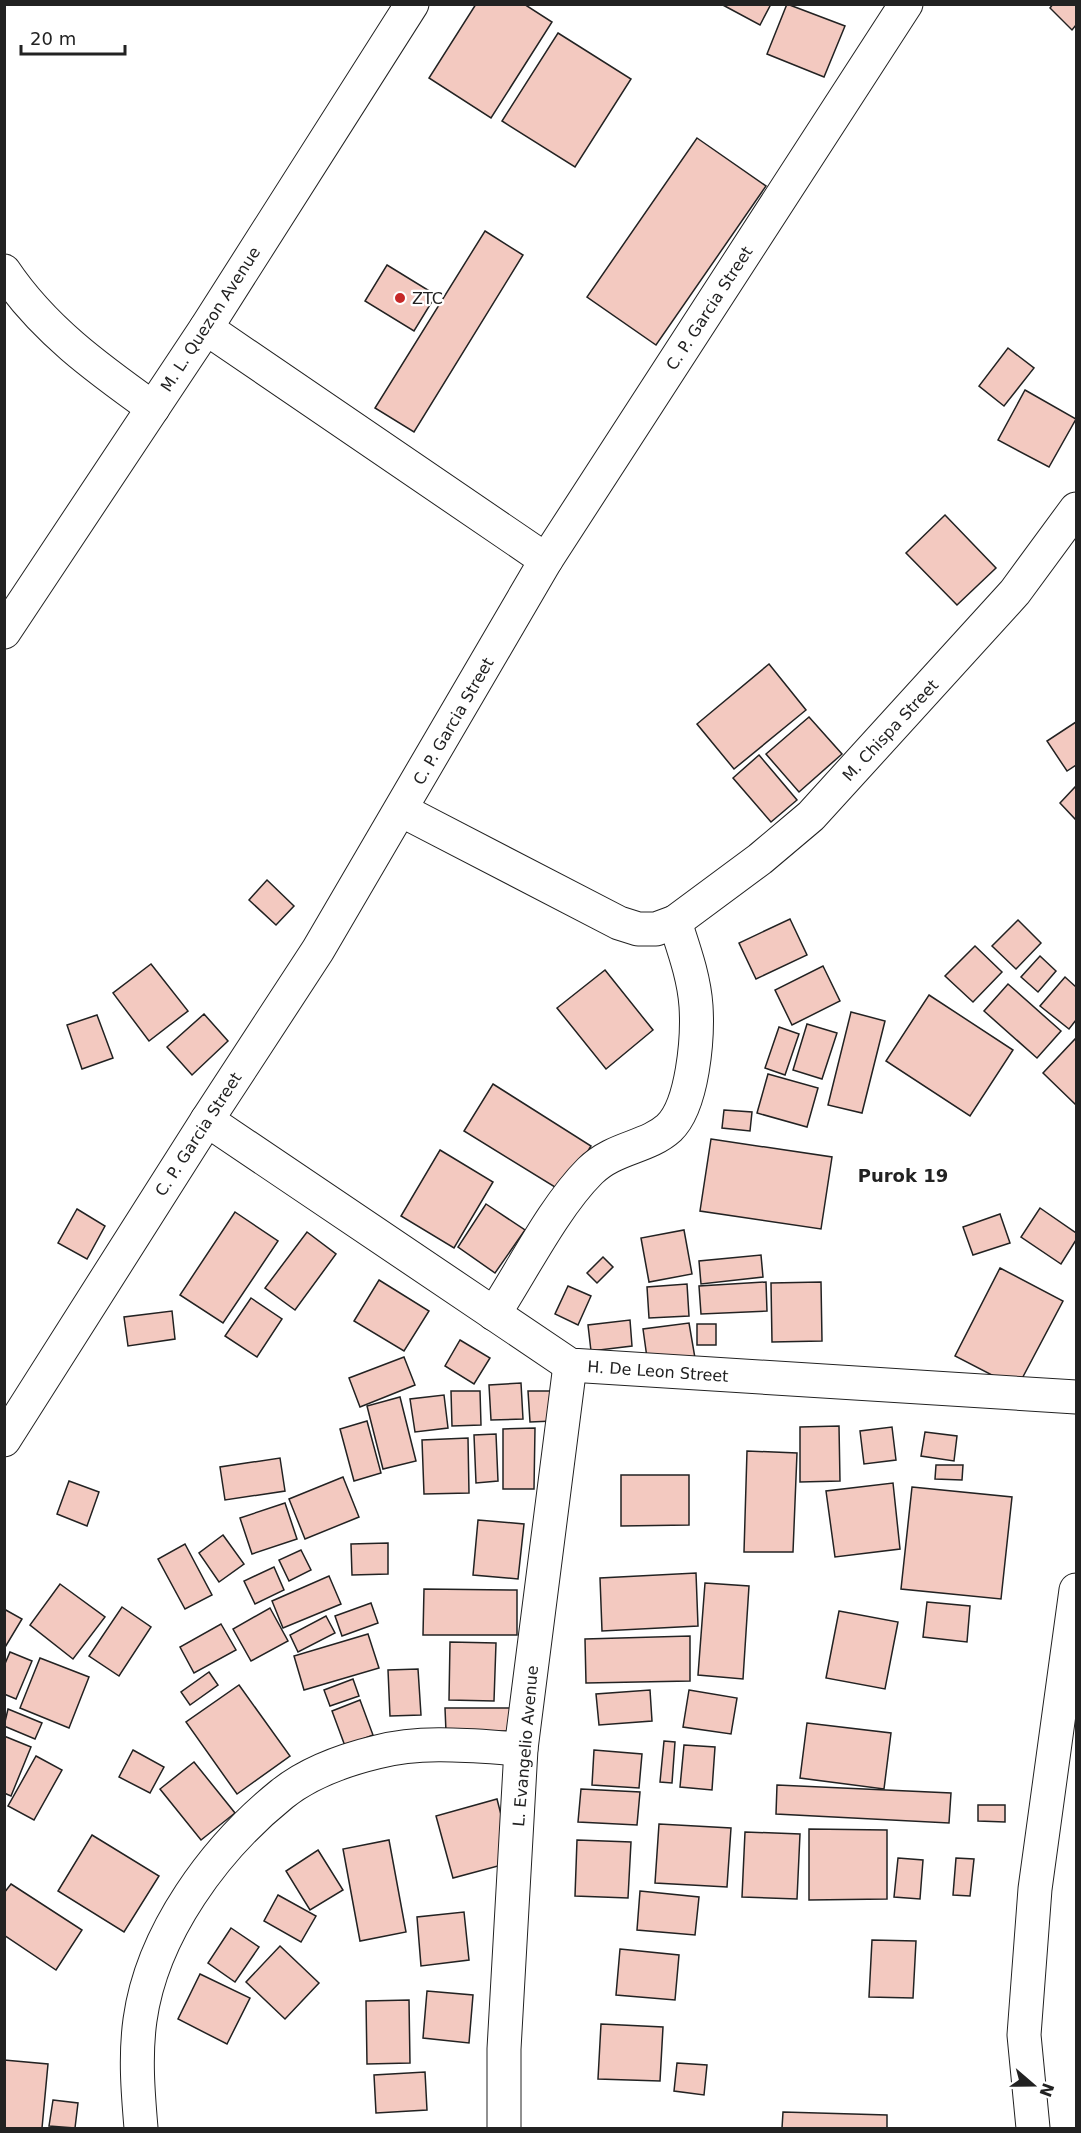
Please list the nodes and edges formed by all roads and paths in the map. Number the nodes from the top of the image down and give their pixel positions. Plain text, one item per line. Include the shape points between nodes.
1 (412, 4) edge
2 (906, 4) edge
3 (4, 271) edge
4 (206, 328) junction
5 (153, 408) junction
6 (1077, 509) edge
7 (546, 560) junction
8 (4, 632) edge
9 (401, 810) junction
10 (675, 922) junction
11 (207, 1120) junction
12 (494, 1314) junction
13 (570, 1365) junction
14 (1077, 1397) edge
15 (4, 1440) edge
16 (1077, 1590) edge
17 (521, 1749) junction
18 (141, 2128) edge
19 (504, 2128) edge
20 (1033, 2128) edge

1 - 4 main road, M. L. Quezon Avenue
2 - 7 main road, C. P. Garcia Street
3 - 5 main road via 64,342
4 - 5 main road, M. L. Quezon Avenue
4 - 7 main road
5 - 8 main road, M. L. Quezon Avenue
6 - 10 main road, M. Chispa Street via 1015,592 811,816
7 - 9 main road, C. P. Garcia Street
9 - 10 main road via 618,923 656,929
9 - 11 main road, C. P. Garcia Street via 318,950
10 - 12 main road via 690,967 696,1006 694,1059 680,1113 661,1134 618,1151 590,1171 568,1198
11 - 12 main road, H. De Leon Street
11 - 15 main road, C. P. Garcia Street
12 - 13 main road, H. De Leon Street
13 - 14 main road, H. De Leon Street
13 - 17 main road, L. Evangelio Avenue
16 - 20 main road via 1035,1900 1024,2035
17 - 18 main road via 440,1745 377,1752 324,1769 283,1793 250,1823 214,1863 177,1917 155,1962 140,2019 137,2082
17 - 19 main road, L. Evangelio Avenue via 504,2049

